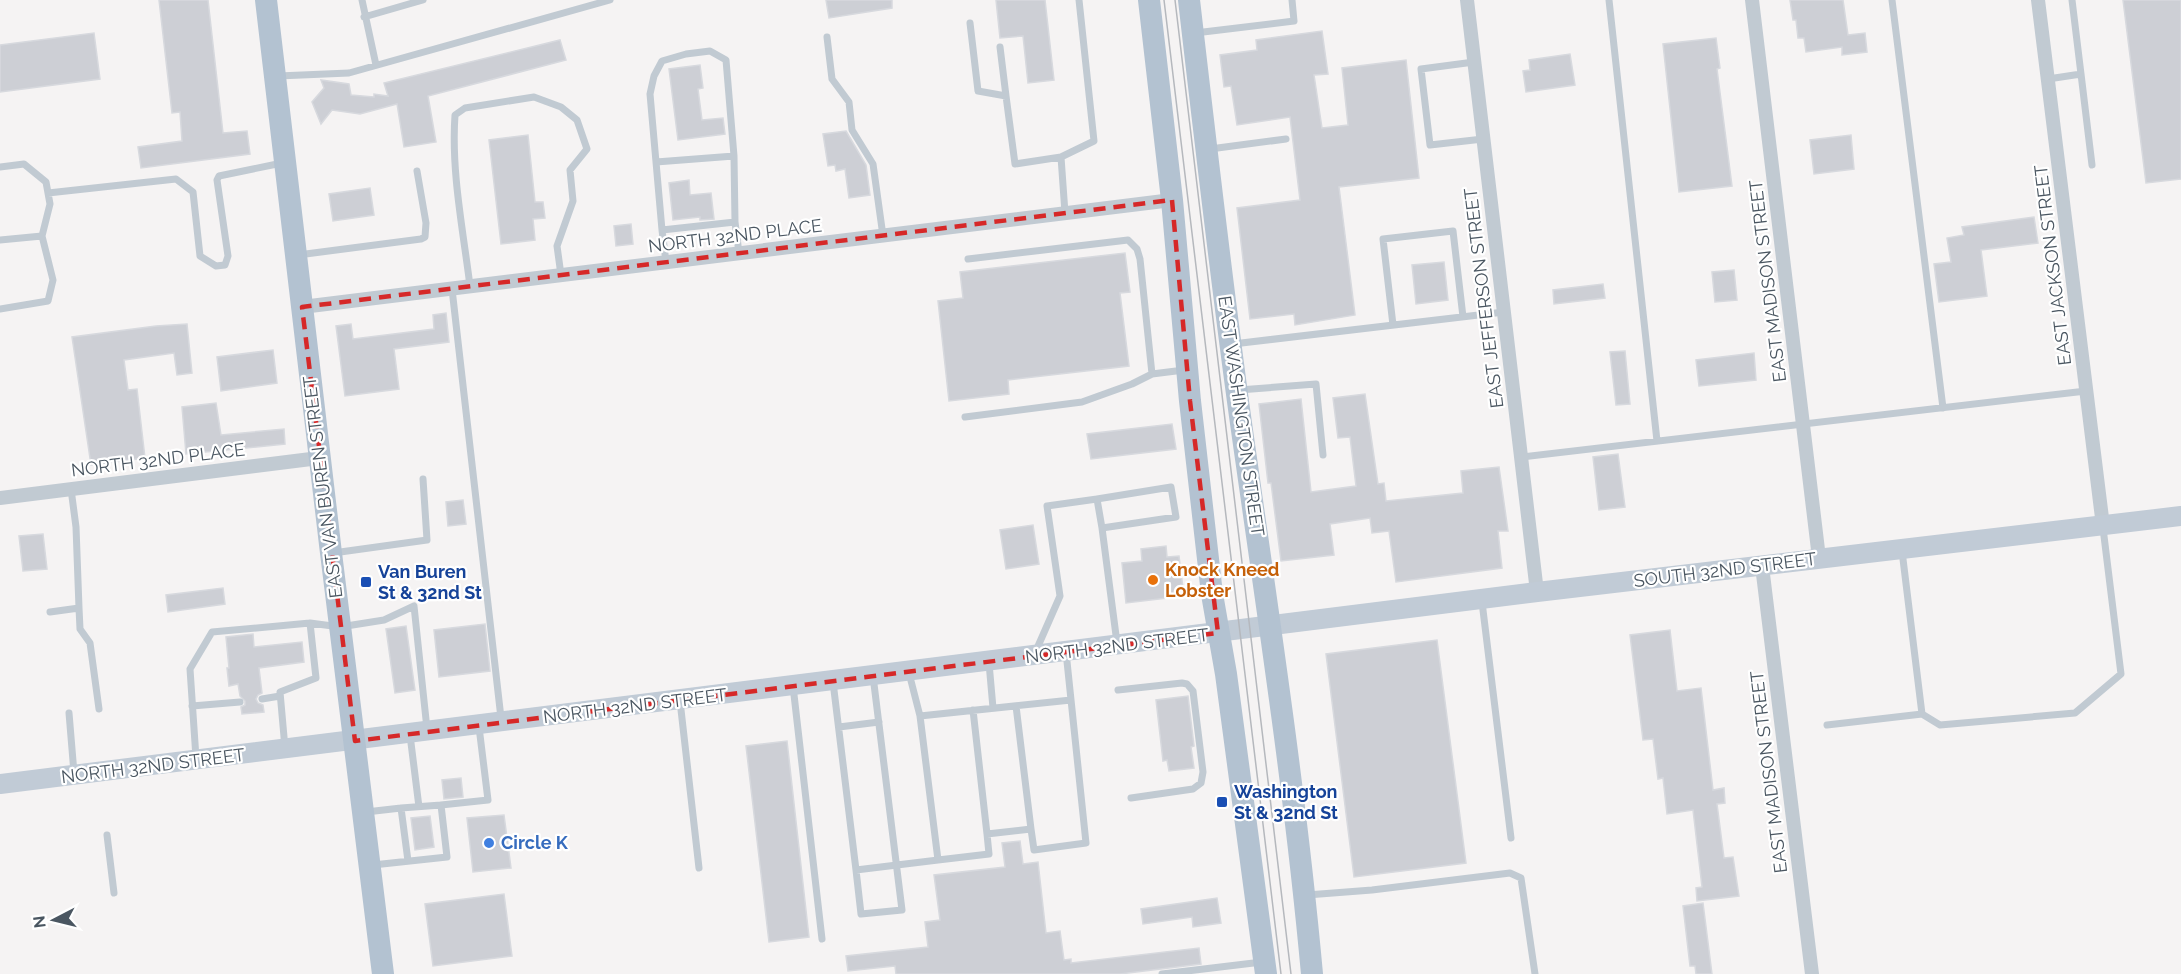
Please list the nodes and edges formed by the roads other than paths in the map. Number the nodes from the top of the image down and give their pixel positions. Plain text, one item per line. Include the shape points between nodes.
1 (266, 0) edge
2 (362, 0) edge
3 (423, 0) edge
4 (610, 0) edge
5 (1078, 0) edge
6 (1149, 0) edge
7 (1189, 0) edge
8 (1292, 0) edge
9 (1467, 0) edge
10 (1609, 0) edge
11 (1752, 0) edge
12 (1892, 0) edge
13 (2038, 0) edge
14 (2072, 0) edge
15 (364, 17) junction
16 (970, 23) dead end
17 (1193, 33) junction
18 (827, 37) dead end
19 (1000, 47) dead end
20 (1474, 62) junction
21 (376, 65) junction
22 (2081, 74) junction
23 (275, 76) junction
24 (2048, 79) junction
25 (1006, 96) junction
26 (1286, 139) dead end
27 (1483, 139) junction
28 (1208, 149) junction
29 (734, 156) junction
30 (1061, 157) junction
31 (656, 162) junction
32 (285, 163) junction
33 (2092, 165) dead end
34 (0, 167) edge
35 (417, 171) dead end
36 (48, 193) junction
37 (1172, 200) junction
38 (1065, 213) junction
39 (735, 222) junction
40 (662, 230) junction
41 (42, 236) junction
42 (883, 236) junction
43 (0, 240) edge
44 (739, 254) junction
45 (296, 255) junction
46 (968, 260) dead end
47 (666, 262) junction
48 (561, 275) junction
49 (470, 286) junction
50 (452, 289) junction
51 (302, 307) junction
52 (0, 309) edge
53 (1504, 312) junction
54 (1463, 317) junction
55 (1393, 325) junction
56 (1231, 345) junction
57 (1187, 370) junction
58 (1152, 374) junction
59 (1237, 391) junction
60 (2086, 391) junction
61 (1943, 408) junction
62 (965, 417) dead end
63 (1803, 425) junction
64 (1657, 441) junction
65 (1323, 455) dead end
66 (1521, 457) junction
67 (320, 458) junction
68 (423, 479) dead end
69 (71, 489) junction
70 (0, 498) edge
71 (1097, 499) junction
72 (2181, 516) edge
73 (2103, 526) junction
74 (1102, 528) junction
75 (1902, 549) junction
76 (331, 553) junction
77 (1819, 558) junction
78 (1762, 566) junction
79 (1538, 592) junction
80 (1482, 599) junction
81 (79, 608) junction
82 (50, 612) dead end
83 (310, 623) junction
84 (1270, 626) junction
85 (340, 627) junction
86 (1218, 633) junction
87 (1117, 646) junction
88 (1066, 652) junction
89 (1034, 656) junction
90 (989, 662) junction
91 (909, 672) junction
92 (873, 676) junction
93 (833, 682) junction
94 (793, 686) junction
95 (1118, 690) dead end
96 (280, 696) junction
97 (262, 699) dead end
98 (680, 700) junction
99 (1071, 700) junction
100 (240, 702) dead end
101 (192, 706) junction
102 (1016, 706) junction
103 (993, 708) junction
104 (99, 709) dead end
105 (973, 710) junction
106 (69, 713) dead end
107 (1922, 714) junction
108 (920, 716) junction
109 (879, 722) junction
110 (501, 723) junction
111 (1827, 725) dead end
112 (479, 726) junction
113 (838, 727) junction
114 (419, 733) junction
115 (355, 741) junction
116 (286, 749) junction
117 (196, 760) junction
118 (75, 775) junction
119 (0, 784) edge
120 (1131, 798) dead end
121 (441, 805) junction
122 (418, 807) junction
123 (401, 808) junction
124 (363, 813) junction
125 (1031, 829) junction
126 (987, 834) junction
127 (107, 835) dead end
128 (1511, 838) dead end
129 (938, 860) junction
130 (408, 861) junction
131 (370, 865) junction
132 (897, 865) junction
133 (699, 868) dead end
134 (856, 870) junction
135 (114, 893) dead end
136 (1305, 896) junction
137 (822, 939) dead end
138 (1265, 968) edge
139 (384, 974) edge
140 (1161, 974) edge
141 (1312, 974) edge
142 (1535, 974) edge
143 (1812, 974) edge

1 - 23 main road, EAST VAN BUREN STREET
2 - 15 lane
3 - 15 lane
4 - 21 lane
5 - 30 lane via 1094,141
6 - 37 main road
7 - 17 main road, EAST WASHINGTON STREET
8 - 17 lane via 1294,21
9 - 20 street, EAST JEFFERSON STREET
10 - 64 lane
11 - 63 street, EAST MADISON STREET
12 - 61 lane
13 - 24 street, EAST JACKSON STREET
14 - 22 lane
15 - 21 lane
16 - 25 lane via 978,91
17 - 28 main road, EAST WASHINGTON STREET
18 - 42 lane via 832,79 849,102 852,130 873,164
19 - 25 lane
20 - 27 street, EAST JEFFERSON STREET
20 - 27 lane via 1421,69 1430,145
21 - 23 lane via 349,73
22 - 24 lane
22 - 33 lane
23 - 32 main road, EAST VAN BUREN STREET
24 - 60 street, EAST JACKSON STREET
25 - 30 lane via 1015,164
26 - 28 lane
27 - 53 street, EAST JEFFERSON STREET
28 - 56 main road, EAST WASHINGTON STREET
29 - 31 lane
29 - 31 lane via 726,60 710,51 662,61 654,76 650,94
29 - 39 lane
30 - 38 lane
31 - 40 lane
32 - 36 lane via 219,176 228,256 225,265 216,266 200,256 193,192 176,179
32 - 45 main road, EAST VAN BUREN STREET
34 - 36 lane via 24,164 46,182
35 - 45 lane via 425,237
36 - 41 lane via 50,204
37 - 38 street, NORTH 32ND PLACE
37 - 57 main road
38 - 42 street, NORTH 32ND PLACE
39 - 40 lane
39 - 44 lane
40 - 47 lane
41 - 43 lane
41 - 52 lane via 53,280 48,301
42 - 44 street, NORTH 32ND PLACE
44 - 47 street, NORTH 32ND PLACE
45 - 51 main road, EAST VAN BUREN STREET
46 - 58 lane via 1128,240 1140,259
47 - 48 street, NORTH 32ND PLACE
48 - 49 street, NORTH 32ND PLACE
48 - 49 lane via 557,246 573,201 570,170 587,149 577,120 561,107 534,97 465,108 455,115 456,171
49 - 50 street, NORTH 32ND PLACE
50 - 51 street, NORTH 32ND PLACE
50 - 110 lane
51 - 67 main road, EAST VAN BUREN STREET
53 - 54 lane
53 - 66 street, EAST JEFFERSON STREET
54 - 55 lane
54 - 55 lane via 1453,231 1383,239
55 - 56 lane
56 - 59 main road, EAST WASHINGTON STREET
57 - 58 lane
57 - 86 main road
58 - 62 lane via 1082,402
59 - 65 lane via 1316,384
59 - 84 main road, EAST WASHINGTON STREET
60 - 61 lane
60 - 73 street, EAST JACKSON STREET
61 - 63 lane
63 - 64 lane
63 - 77 street, EAST MADISON STREET
64 - 66 lane
66 - 79 street, EAST JEFFERSON STREET
67 - 69 street, NORTH 32ND PLACE
67 - 76 main road, EAST VAN BUREN STREET
68 - 76 lane via 427,540
69 - 70 street, NORTH 32ND PLACE
69 - 81 lane
71 - 74 lane
71 - 74 lane via 1171,487 1176,517
71 - 89 lane via 1047,506 1060,596
72 - 73 main road, SOUTH 32ND STREET
73 - 75 main road, SOUTH 32ND STREET
73 - 107 lane via 2121,674 2075,712 1940,725
74 - 87 lane
75 - 77 main road, SOUTH 32ND STREET
75 - 107 lane
76 - 85 main road, EAST VAN BUREN STREET
77 - 78 main road, SOUTH 32ND STREET
78 - 79 main road, SOUTH 32ND STREET
78 - 143 street, EAST MADISON STREET
79 - 80 main road, SOUTH 32ND STREET
80 - 84 main road, SOUTH 32ND STREET
80 - 128 lane
81 - 82 lane
81 - 104 lane via 80,629 90,643
83 - 85 lane
83 - 96 lane via 316,678 280,692
83 - 101 lane via 212,632 190,669
84 - 86 main road, NORTH 32ND STREET
84 - 136 main road, EAST WASHINGTON STREET
85 - 114 lane via 384,620 414,606
85 - 115 main road, EAST VAN BUREN STREET
86 - 87 main road, NORTH 32ND STREET
86 - 138 main road
87 - 88 main road, NORTH 32ND STREET
88 - 89 main road, NORTH 32ND STREET
88 - 99 lane
89 - 90 main road, NORTH 32ND STREET
90 - 91 main road, NORTH 32ND STREET
90 - 103 lane
91 - 92 main road, NORTH 32ND STREET
91 - 108 lane
92 - 93 main road, NORTH 32ND STREET
92 - 109 lane
93 - 94 main road, NORTH 32ND STREET
93 - 113 lane
94 - 98 main road, NORTH 32ND STREET
94 - 137 lane
95 - 120 lane via 1187,684 1192,691 1203,772 1201,783 1193,789
96 - 97 lane
96 - 116 lane
98 - 110 main road, NORTH 32ND STREET
98 - 133 lane
99 - 102 lane
99 - 125 lane via 1086,843 1034,850
100 - 101 lane
101 - 117 lane
102 - 103 lane
102 - 125 lane
103 - 105 lane
105 - 108 lane
105 - 126 lane
106 - 118 lane
107 - 111 lane
108 - 129 lane
109 - 113 lane
109 - 132 lane
110 - 112 main road, NORTH 32ND STREET
112 - 114 main road, NORTH 32ND STREET
112 - 121 lane via 488,800
113 - 134 lane
114 - 115 main road, NORTH 32ND STREET
114 - 122 lane
115 - 116 main road, NORTH 32ND STREET
115 - 124 main road, EAST VAN BUREN STREET
116 - 117 main road, NORTH 32ND STREET
117 - 118 main road, NORTH 32ND STREET
118 - 119 main road, NORTH 32ND STREET
121 - 122 lane
121 - 130 lane via 447,857
122 - 123 lane
123 - 124 lane
123 - 130 lane
124 - 131 main road, EAST VAN BUREN STREET
125 - 126 lane
126 - 129 lane via 989,854
127 - 135 lane
129 - 132 lane
130 - 131 lane
131 - 139 main road, EAST VAN BUREN STREET
132 - 134 lane
132 - 134 lane via 902,910 861,914
136 - 141 main road, EAST WASHINGTON STREET
136 - 142 lane via 1510,873 1521,878
138 - 140 lane

